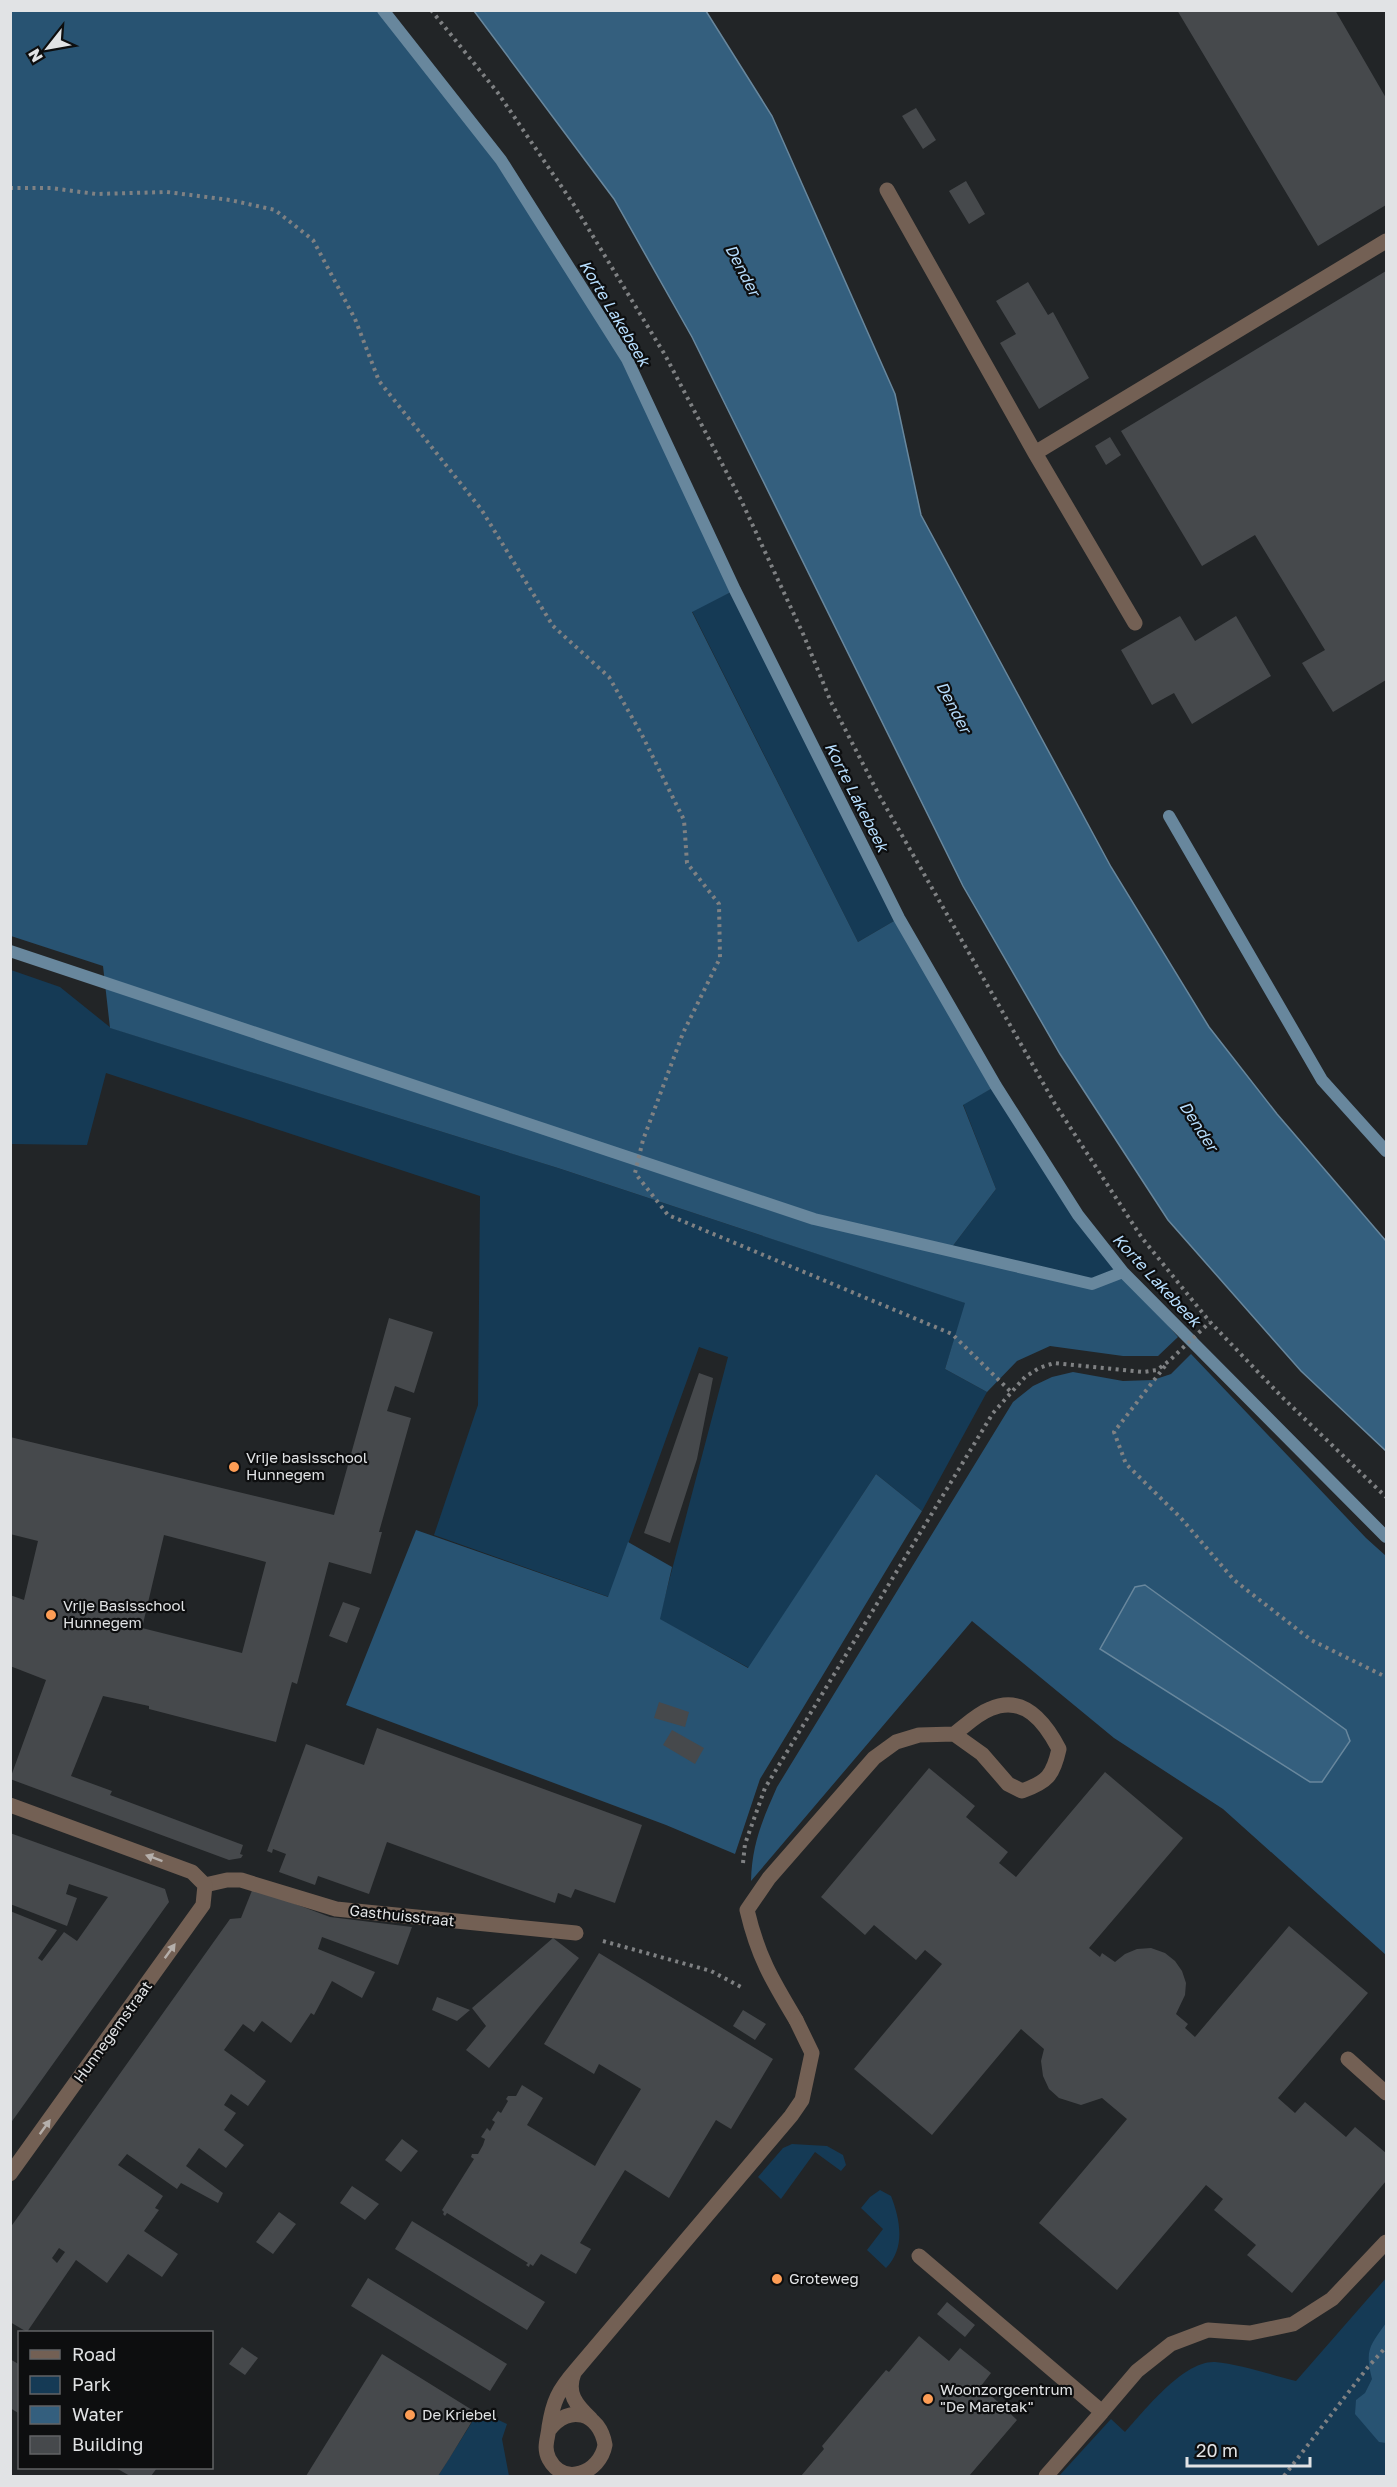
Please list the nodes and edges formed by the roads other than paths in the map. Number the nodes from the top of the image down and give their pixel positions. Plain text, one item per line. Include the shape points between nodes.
1 (887, 190) dead end
2 (1386, 241) edge
3 (1035, 453) junction
4 (1135, 622) dead end
5 (954, 1734) junction
6 (10, 1804) edge
7 (205, 1885) junction
8 (576, 1933) road end
9 (1348, 2059) dead end
10 (1386, 2093) edge
11 (10, 2174) edge
12 (1386, 2242) edge
13 (919, 2256) dead end
14 (576, 2370) junction
15 (1102, 2412) junction
16 (592, 2420) junction
17 (549, 2430) junction
18 (599, 2470) edge
19 (573, 2475) edge
20 (1046, 2476) edge

1 - 3 street
2 - 3 street
3 - 4 street
5 - 5 street via 982,1754 1008,1784 1022,1791 1040,1785 1054,1770 1059,1749 1048,1728 1020,1707 1010,1704 988,1709
5 - 14 street via 919,1735 896,1742 874,1758 769,1878 747,1910 766,1972 812,2053 802,2100
7 -> 6 street via 192,1872
7 - 8 street, Gasthuisstraat via 241,1880 336,1910
11 -> 7 street, Hunnegemstraat via 203,1905
9 - 10 street
12 - 15 street via 1332,2299 1293,2324 1250,2333 1208,2330 1171,2344 1137,2371
13 - 15 street
14 - 16 street via 570,2384 572,2397
14 - 17 street via 555,2398
15 - 20 street
16 - 17 street via 573,2414 563,2416
16 - 18 street via 605,2445
17 - 19 street via 545,2449 549,2458 554,2467
18 - 19 street

